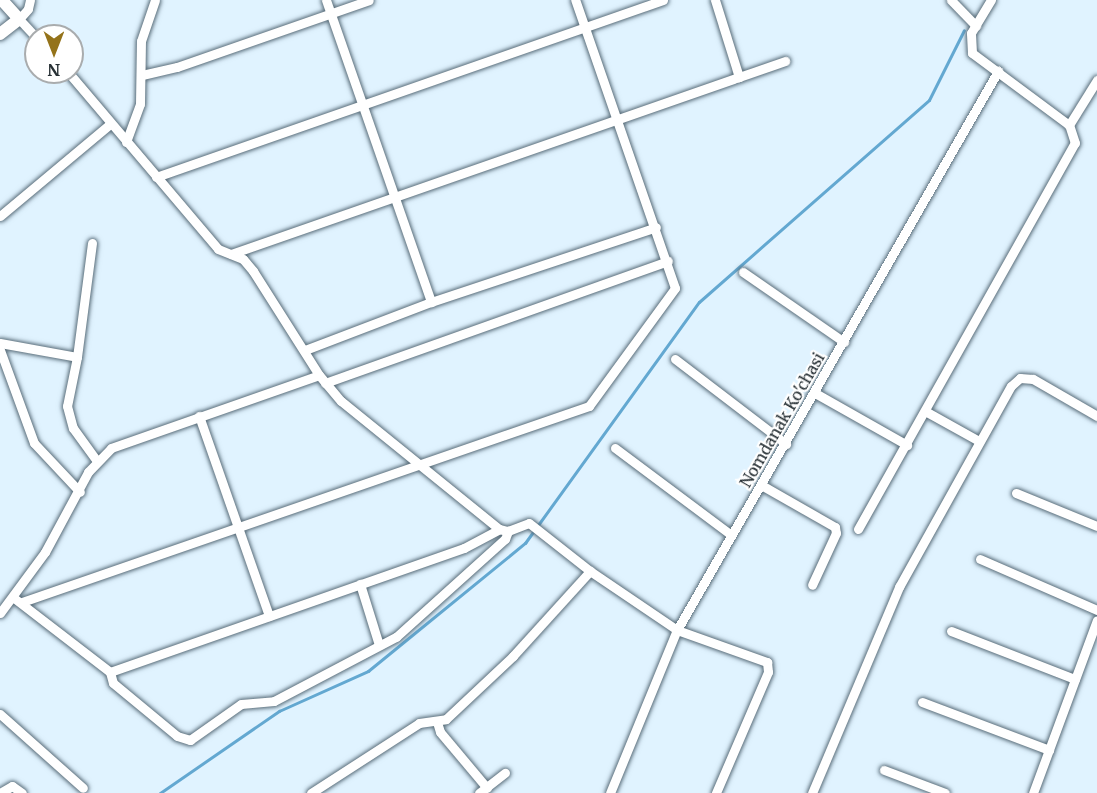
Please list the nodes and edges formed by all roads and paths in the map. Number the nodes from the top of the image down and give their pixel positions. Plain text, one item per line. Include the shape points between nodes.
1 (2, 0) edge
2 (30, 0) edge
3 (155, 0) edge
4 (326, 0) edge
5 (369, 0) edge
6 (575, 0) edge
7 (663, 0) edge
8 (715, 0) edge
9 (951, 0) edge
10 (991, 0) edge
11 (331, 13) junction
12 (19, 19) junction
13 (24, 24) edge
14 (976, 26) junction
15 (585, 27) junction
16 (0, 34) edge
17 (785, 61) dead end
18 (999, 71) junction
19 (142, 75) junction
20 (740, 77) junction
21 (1097, 80) edge
22 (78, 84) edge
23 (363, 105) junction
24 (618, 119) junction
25 (110, 124) junction
26 (1069, 125) junction
27 (126, 142) junction
28 (156, 177) junction
29 (394, 197) junction
30 (0, 216) edge
31 (656, 227) junction
32 (93, 243) dead end
33 (231, 254) junction
34 (668, 261) junction
35 (743, 272) dead end
36 (431, 302) junction
37 (844, 342) junction
38 (0, 343) edge
39 (0, 350) edge
40 (305, 350) junction
41 (77, 357) junction
42 (675, 359) dead end
43 (322, 379) junction
44 (815, 393) junction
45 (925, 411) junction
46 (199, 416) junction
47 (1097, 416) edge
48 (979, 441) junction
49 (786, 444) junction
50 (906, 445) junction
51 (615, 448) dead end
52 (96, 460) junction
53 (417, 464) junction
54 (763, 486) junction
55 (80, 492) junction
56 (1016, 493) dead end
57 (1097, 526) edge
58 (238, 527) junction
59 (858, 529) dead end
60 (504, 530) junction
61 (730, 534) junction
62 (980, 559) dead end
63 (590, 571) junction
64 (360, 584) junction
65 (812, 585) dead end
66 (18, 600) junction
67 (1097, 610) edge
68 (0, 613) edge
69 (269, 616) junction
70 (1097, 620) edge
71 (677, 630) junction
72 (951, 631) dead end
73 (379, 645) junction
74 (110, 672) junction
75 (1075, 679) junction
76 (922, 702) dead end
77 (0, 714) edge
78 (437, 722) junction
79 (1049, 750) junction
80 (884, 770) dead end
81 (505, 773) dead end
82 (83, 788) dead end
83 (483, 790) edge
84 (0, 793) edge
85 (22, 793) edge
86 (311, 793) edge
87 (610, 793) edge
88 (716, 793) edge
89 (812, 793) edge
90 (945, 793) edge
91 (1033, 793) edge

1 - 12 street
2 - 12 street
3 - 19 street via 144,24
4 - 11 street
5 - 11 street
6 - 15 street
7 - 15 street
8 - 20 street
9 - 14 street
10 - 14 street
11 - 19 street via 177,67
11 - 23 street
12 - 13 street
12 - 16 street
14 - 18 street via 970,42 972,53
15 - 23 street
15 - 24 street
17 - 20 street
18 - 26 street
18 - 37 street, Nomdanak Ko'chasi
19 - 27 street via 140,104
20 - 24 street
21 - 26 street
22 - 25 street
23 - 28 street
23 - 29 street
24 - 29 street
24 - 31 street
25 - 27 street
25 - 30 street
26 - 45 street via 1075,137 1072,149
27 - 28 street
28 - 33 street via 218,249
29 - 33 street
29 - 36 street
31 - 34 street
31 - 36 street
32 - 41 street
33 - 40 street via 243,259 253,271
34 - 43 street
34 - 53 street via 674,278 672,296 589,406
35 - 37 street
36 - 40 street
37 - 44 street, Nomdanak Ko'chasi
38 - 41 street
39 - 55 street via 34,443
40 - 43 street
41 - 52 street via 67,406 73,428
42 - 49 street
43 - 46 street
43 - 53 street via 341,401
44 - 49 street, Nomdanak Ko'chasi
44 - 50 street
45 - 48 street
45 - 50 street
46 - 52 street via 129,440
46 - 58 street
47 - 48 street via 1033,379 1020,378 1011,386
48 - 89 street via 899,587
49 - 54 street, Nomdanak Ko'chasi
50 - 59 street
51 - 61 street
52 - 55 street
53 - 58 street
53 - 60 street
54 - 61 street, Nomdanak Ko'chasi
54 - 65 street via 835,527 836,533
55 - 66 street
56 - 57 street
58 - 66 street
58 - 69 street
60 - 63 street via 524,522 535,527
60 - 64 street
60 - 73 street via 505,539 396,637
61 - 71 street, Nomdanak Ko'chasi
62 - 67 street
63 - 71 street
63 - 78 street via 513,656 446,719
64 - 69 street
64 - 73 street
66 - 68 street
66 - 74 street
69 - 74 street
70 - 75 street
71 - 87 street, Nomdanak Ko'chasi
71 - 88 street via 762,659 769,666
72 - 75 street
73 - 74 street via 317,682 274,701 241,704 190,740 177,736 113,683
75 - 79 street
76 - 79 street
77 - 82 street
78 - 83 street via 440,732
78 - 86 street via 419,723
79 - 91 street
80 - 90 street
81 - 83 street
84 - 85 street via 12,786

